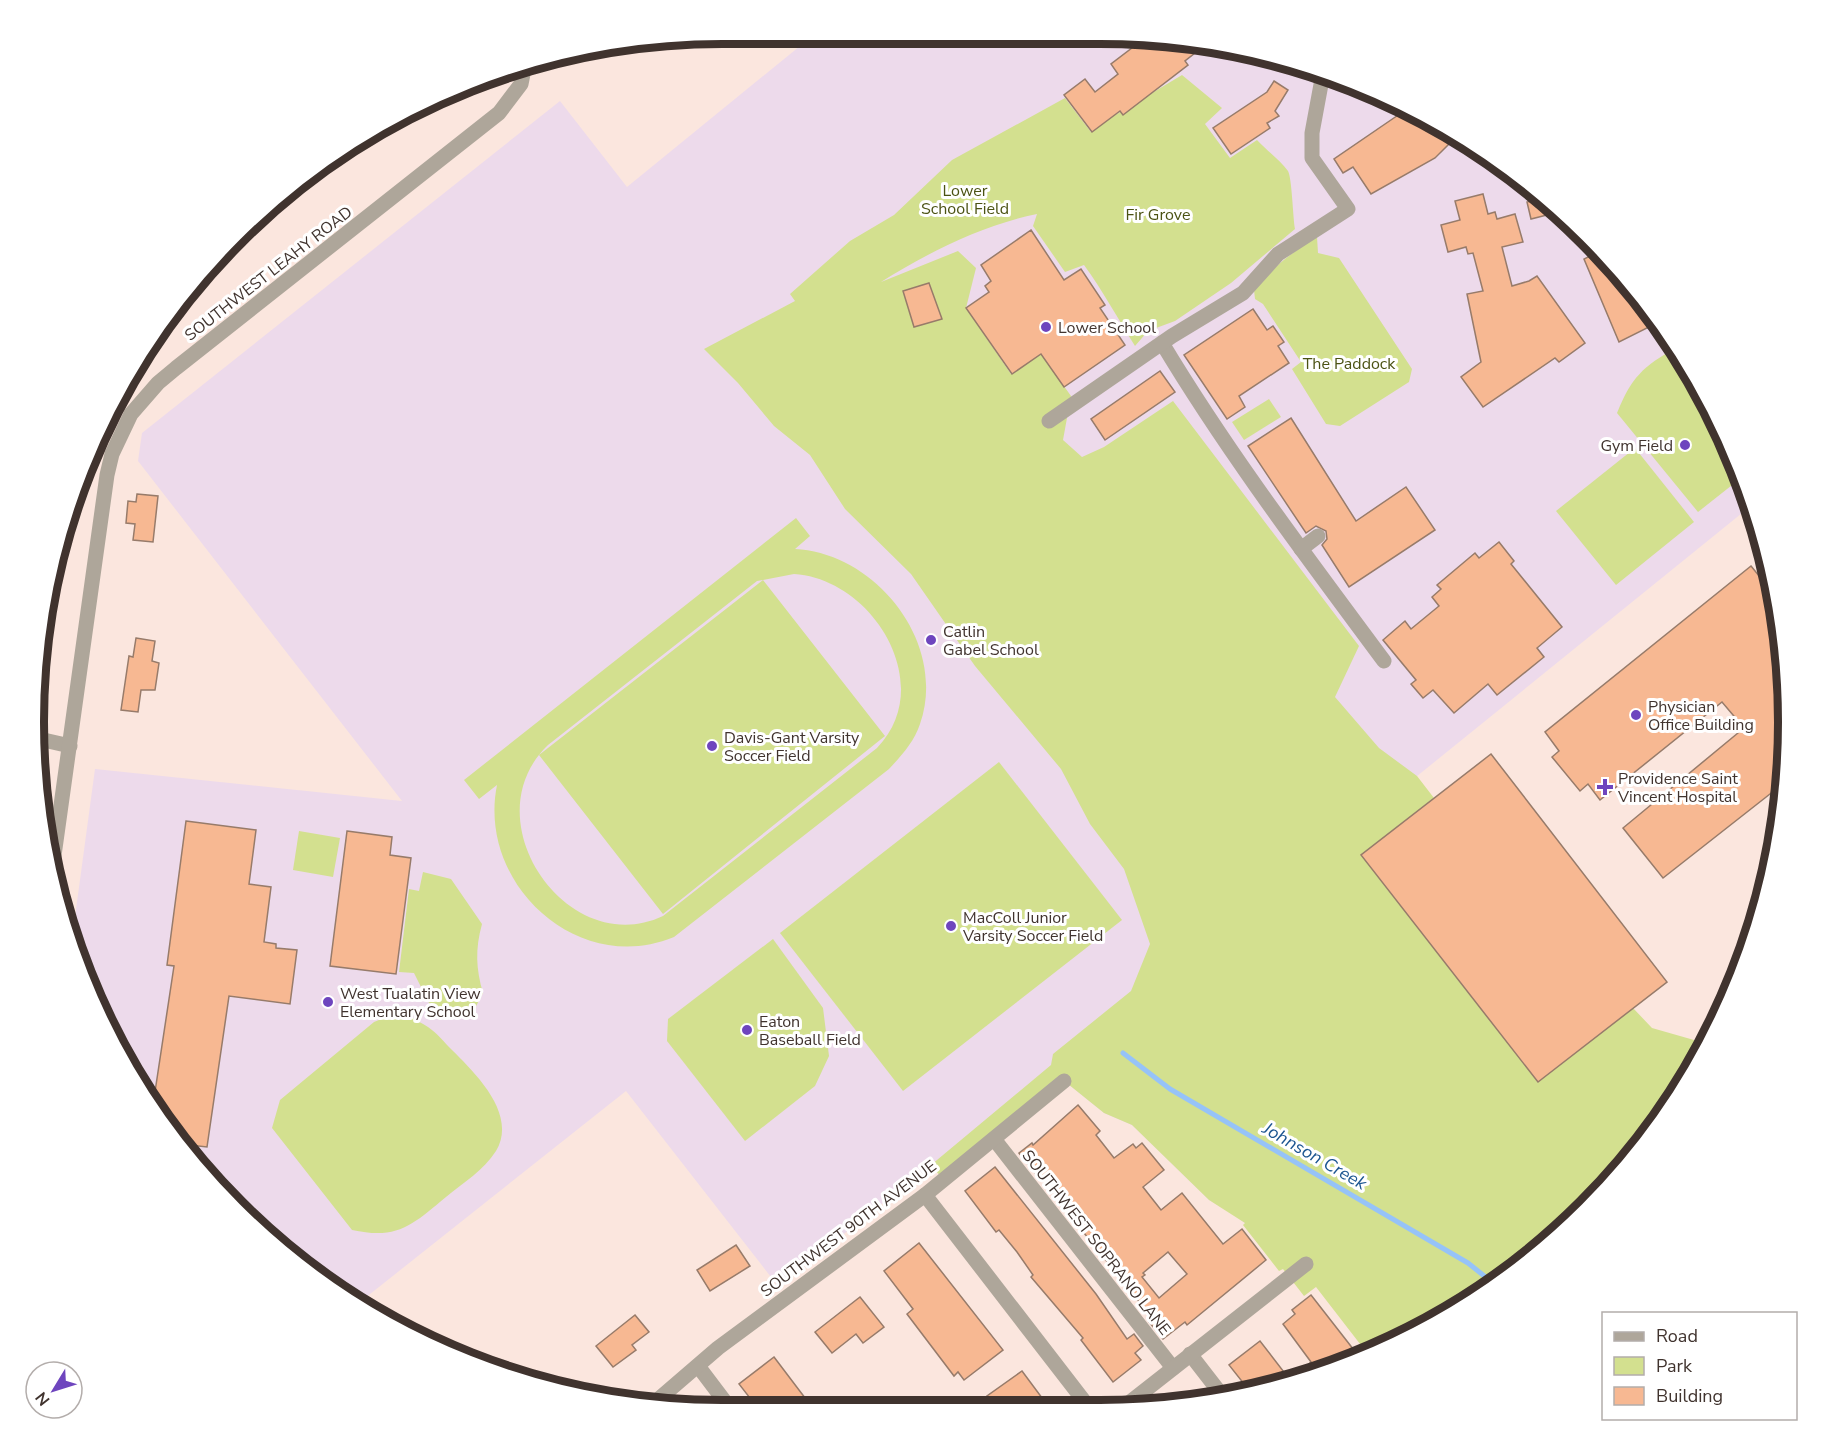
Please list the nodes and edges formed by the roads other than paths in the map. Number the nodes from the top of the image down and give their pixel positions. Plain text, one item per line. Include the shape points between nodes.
1 (523, 74) edge
2 (1322, 82) edge
3 (1162, 343) junction
4 (1049, 421) dead end
5 (1318, 536) dead end
6 (1301, 549) junction
7 (1384, 661) dead end
8 (44, 740) edge
9 (70, 746) junction
10 (55, 846) edge
11 (1064, 1081) dead end
12 (994, 1139) junction
13 (925, 1195) junction
14 (1306, 1264) dead end
15 (1190, 1354) junction
16 (698, 1366) junction
17 (1173, 1368) junction
18 (1218, 1390) edge
19 (661, 1397) edge
20 (1134, 1399) edge
21 (724, 1400) edge
22 (1083, 1400) edge

1 - 9 street, SOUTHWEST LEAHY ROAD via 521,84 499,113 176,368 131,414 106,475
2 - 3 street via 1312,133 1312,158 1348,209 1278,254 1243,293
3 - 4 street
3 - 6 street
5 - 6 street
6 - 7 street
8 - 9 street
9 - 10 street, SOUTHWEST LEAHY ROAD
11 - 12 street, SOUTHWEST 90TH AVENUE
12 - 13 street, SOUTHWEST 90TH AVENUE
12 - 17 street, SOUTHWEST SOPRANO LANE
13 - 16 street, SOUTHWEST 90TH AVENUE
13 - 22 street
14 - 15 street
15 - 17 street
15 - 18 street
16 - 19 street, SOUTHWEST 90TH AVENUE
16 - 21 street
17 - 20 street

